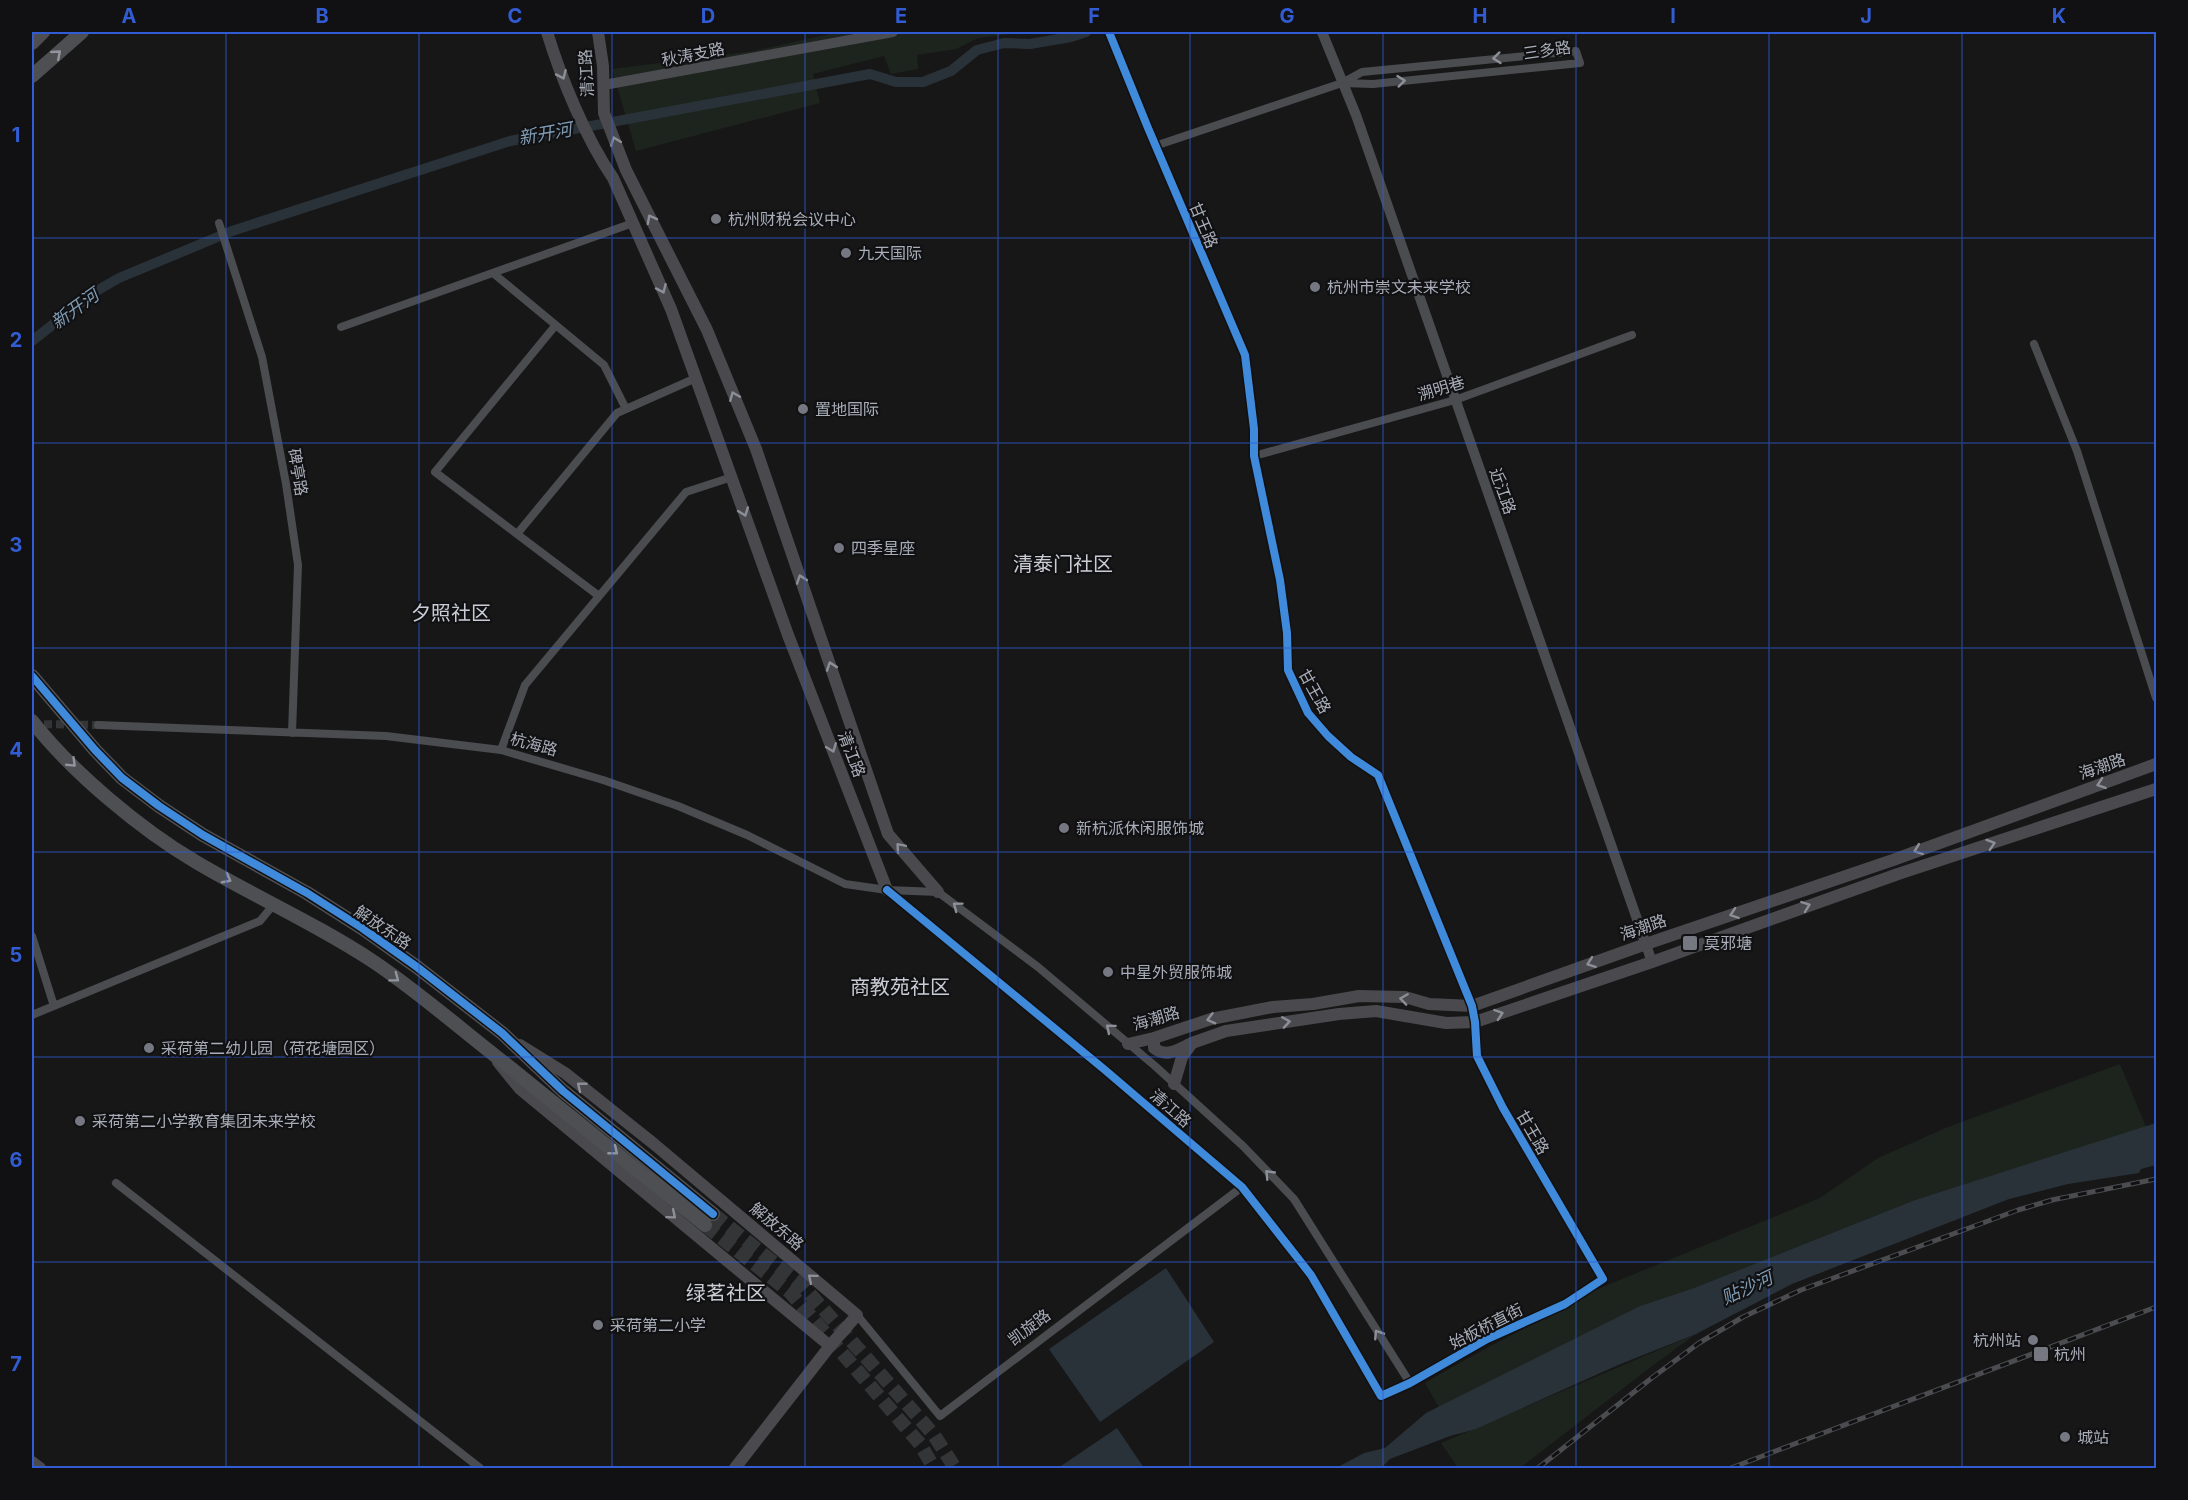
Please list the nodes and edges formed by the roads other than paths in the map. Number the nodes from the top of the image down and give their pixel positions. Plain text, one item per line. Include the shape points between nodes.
1 (44, 32) edge
2 (82, 32) edge
3 (547, 32) edge
4 (598, 32) edge
5 (893, 32) edge
6 (1322, 32) edge
7 (1109, 33) edge
8 (32, 43) edge
9 (32, 76) edge
10 (1342, 83) junction
11 (604, 86) junction
12 (1155, 146) junction
13 (219, 223) dead end
14 (633, 223) junction
15 (494, 273) junction
16 (555, 326) junction
17 (341, 327) dead end
18 (1632, 335) dead end
19 (2034, 344) dead end
20 (696, 378) junction
21 (1455, 400) junction
22 (626, 409) junction
23 (1254, 456) junction
24 (732, 477) junction
25 (517, 534) junction
26 (599, 596) junction
27 (32, 676) edge
28 (2157, 698) edge
29 (32, 721) edge
30 (98, 725) tunnel mouth
31 (292, 733) junction
32 (501, 750) junction
33 (2157, 764) edge
34 (2157, 789) edge
35 (887, 890) junction
36 (938, 892) junction
37 (274, 904) junction
38 (32, 936) edge
39 (1646, 944) junction
40 (1653, 962) junction
41 (54, 1006) junction
42 (1472, 1006) junction
43 (32, 1015) edge
44 (1475, 1022) junction
45 (502, 1033) junction
46 (1154, 1038) junction
47 (1192, 1043) junction
48 (1128, 1044) junction
49 (488, 1050) junction
50 (1174, 1084) junction
51 (116, 1184) dead end
52 (1242, 1187) junction
53 (1603, 1279) joint
54 (857, 1315) junction
55 (830, 1346) junction
56 (1410, 1383) junction
57 (1382, 1396) joint
58 (32, 1462) edge
59 (40, 1468) edge
60 (480, 1468) edge
61 (735, 1468) edge

1 - 8 highway
9 -> 2 main road
3 -> 14 main road, 清江路 via 600,160 613,178
4 - 11 main road, 清江路
5 - 11 street, 秋涛支路
6 - 10 street, 近江路
7 - 12 street, 甘王路
10 -> 10 street, 三多路 via 1373,84 1580,63 1576,51 1362,72
10 - 12 street, 三多路
10 - 21 street, 近江路
36 -> 11 main road, 清江路 via 888,834 756,449 707,330 626,170 604,113
12 - 23 street, 甘王路 via 1245,356
13 - 31 street, 碑亭路 via 262,357 298,565
14 - 15 street
14 -> 20 main road, 清江路
15 - 16 street
15 - 17 street
16 - 22 street via 604,365
16 - 25 street via 435,472
18 - 21 street, 溯明巷
19 - 28 street via 2077,451
20 - 22 street
20 - 24 main road, 清江路
21 - 23 street, 溯明巷
21 - 39 street, 近江路
22 - 25 street via 617,413
23 - 42 street, 甘王路 via 1280,580 1292,681 1308,713 1328,736 1377,775
24 - 26 street via 686,492
24 -> 35 main road, 清江路 via 788,635
25 - 26 street
26 - 32 street via 525,685
27 - 45 main road, 解放东路 via 95,750 159,806 362,928
29 -> 37 main road, 解放东路 via 87,778 155,836
30 - 31 street, 杭海路
31 - 32 street, 杭海路 via 386,736
32 - 35 street, 杭海路 via 678,806 845,884
33 -> 39 main road, 海潮路
40 -> 34 main road, 海潮路 via 1898,874
35 - 36 street, 杭海路
35 - 52 street, 清江路
48 -> 36 street, 清江路 via 1038,967
37 - 41 street via 260,921
37 -> 49 main road, 解放东路 via 375,963
38 - 41 street
39 - 40 street, 近江路
39 -> 42 main road, 海潮路
44 -> 40 main road, 海潮路
41 - 43 street
42 - 44 street, 甘王路
42 -> 46 main road, 海潮路 via 1429,1004 1405,997 1359,996 1273,1006
47 -> 44 main road, 海潮路 via 1226,1031 1376,1011 1446,1023
44 - 53 street, 甘王路 via 1477,1056
49 -> 45 main road, 解放东路 via 709,1220
54 -> 45 main road, 解放东路 via 565,1073
46 - 47 main road via 1154,1048 1163,1054
46 - 48 main road, 海潮路
47 - 50 main road, 海潮路 via 1182,1058
48 - 50 street, 清江路
49 -> 55 main road, 解放东路 via 520,1089
56 -> 50 street, 清江路 via 1294,1199
51 - 60 street
52 - 54 street, 凯旋路 via 940,1416
52 - 57 street, 清江路 via 1311,1275
53 - 56 street, 始板桥直街 via 1565,1304 1487,1339
54 - 55 main road
55 - 61 main road
56 - 57 street, 始板桥直街
58 - 59 main road

